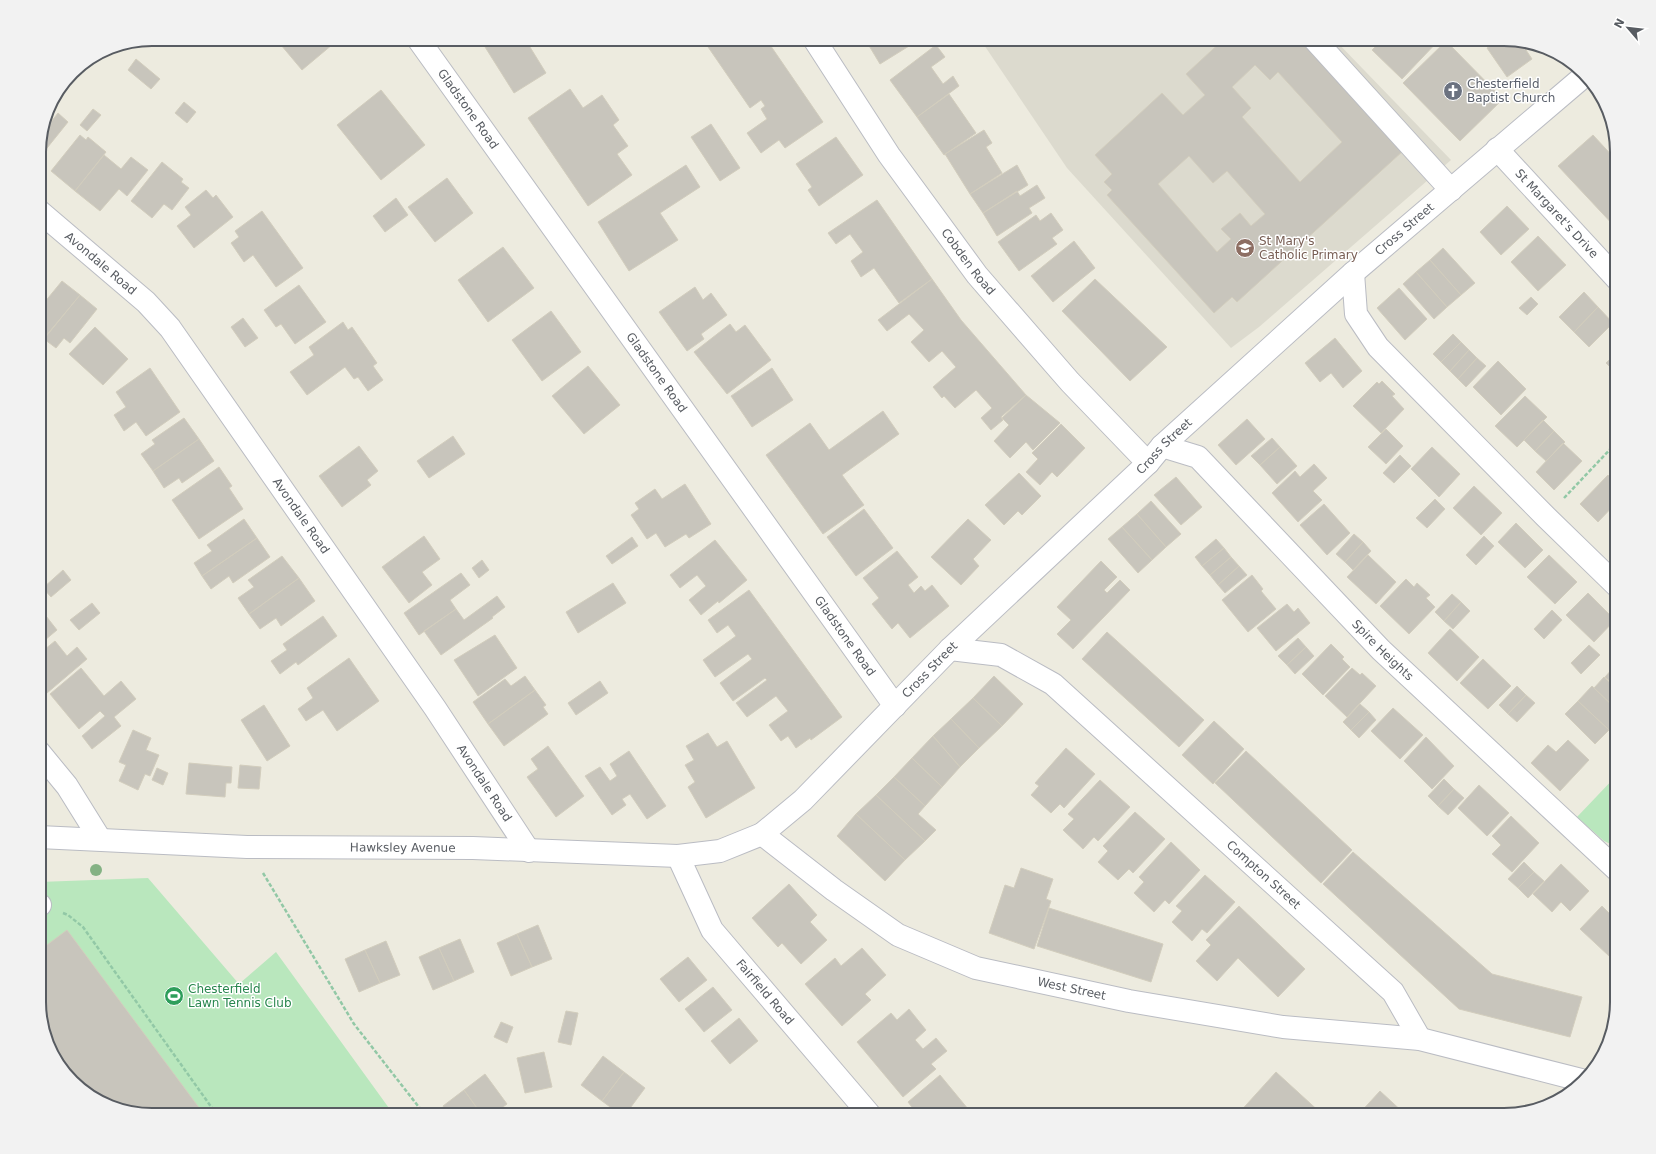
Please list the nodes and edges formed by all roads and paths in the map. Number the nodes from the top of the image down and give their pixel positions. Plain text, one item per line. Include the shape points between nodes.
1 (423, 46) edge
2 (819, 46) edge
3 (1320, 46) edge
4 (1581, 79) edge
5 (1497, 149) junction
6 (1451, 190) junction
7 (46, 217) edge
8 (1610, 271) edge
9 (1353, 273) junction
10 (1162, 446) junction
11 (1610, 449) edge
12 (1148, 463) junction
13 (1546, 517) junction
14 (1610, 579) edge
15 (950, 649) junction
16 (895, 706) junction
17 (46, 760) edge
18 (762, 834) junction
19 (46, 837) edge
20 (100, 839) junction
21 (248, 848) junction
22 (529, 850) junction
23 (678, 856) junction
24 (1610, 860) edge
25 (46, 907) edge
26 (1420, 1039) junction
27 (1577, 1079) edge
28 (212, 1108) edge
29 (420, 1108) edge
30 (864, 1108) edge

1 - 16 street, Gladstone Road
2 - 12 street, Cobden Road via 889,155 977,275 1070,382
3 - 6 street
4 - 5 street, Cross Street
5 - 6 street, Cross Street
5 - 8 street, St Margaret's Drive
6 - 9 street, Cross Street
7 - 22 street, Avondale Road via 146,302 170,328 435,708
9 - 10 street, Cross Street
9 - 13 street via 1356,314 1378,347
10 - 12 street, Cross Street
10 - 24 street, Spire Heights via 1198,457 1381,650
11 - 13 path
12 - 15 street, Cross Street
13 - 14 street
15 - 16 street, Cross Street
15 - 26 street, Compton Street via 1001,655 1053,684 1393,992
16 - 18 street, Cross Street via 804,800
17 - 20 street via 67,786
18 - 23 street, Hawksley Avenue via 720,851
18 - 26 street, West Street via 834,890 898,935 976,968 1129,1001 1284,1027
19 - 20 street, Hawksley Avenue
20 - 21 street, Hawksley Avenue
21 - 22 street, Hawksley Avenue
21 - 29 path via 354,1024
22 - 23 street, Hawksley Avenue
23 - 30 street, Fairfield Road via 712,930
25 - 28 path via 68,915 83,926
26 - 27 street

